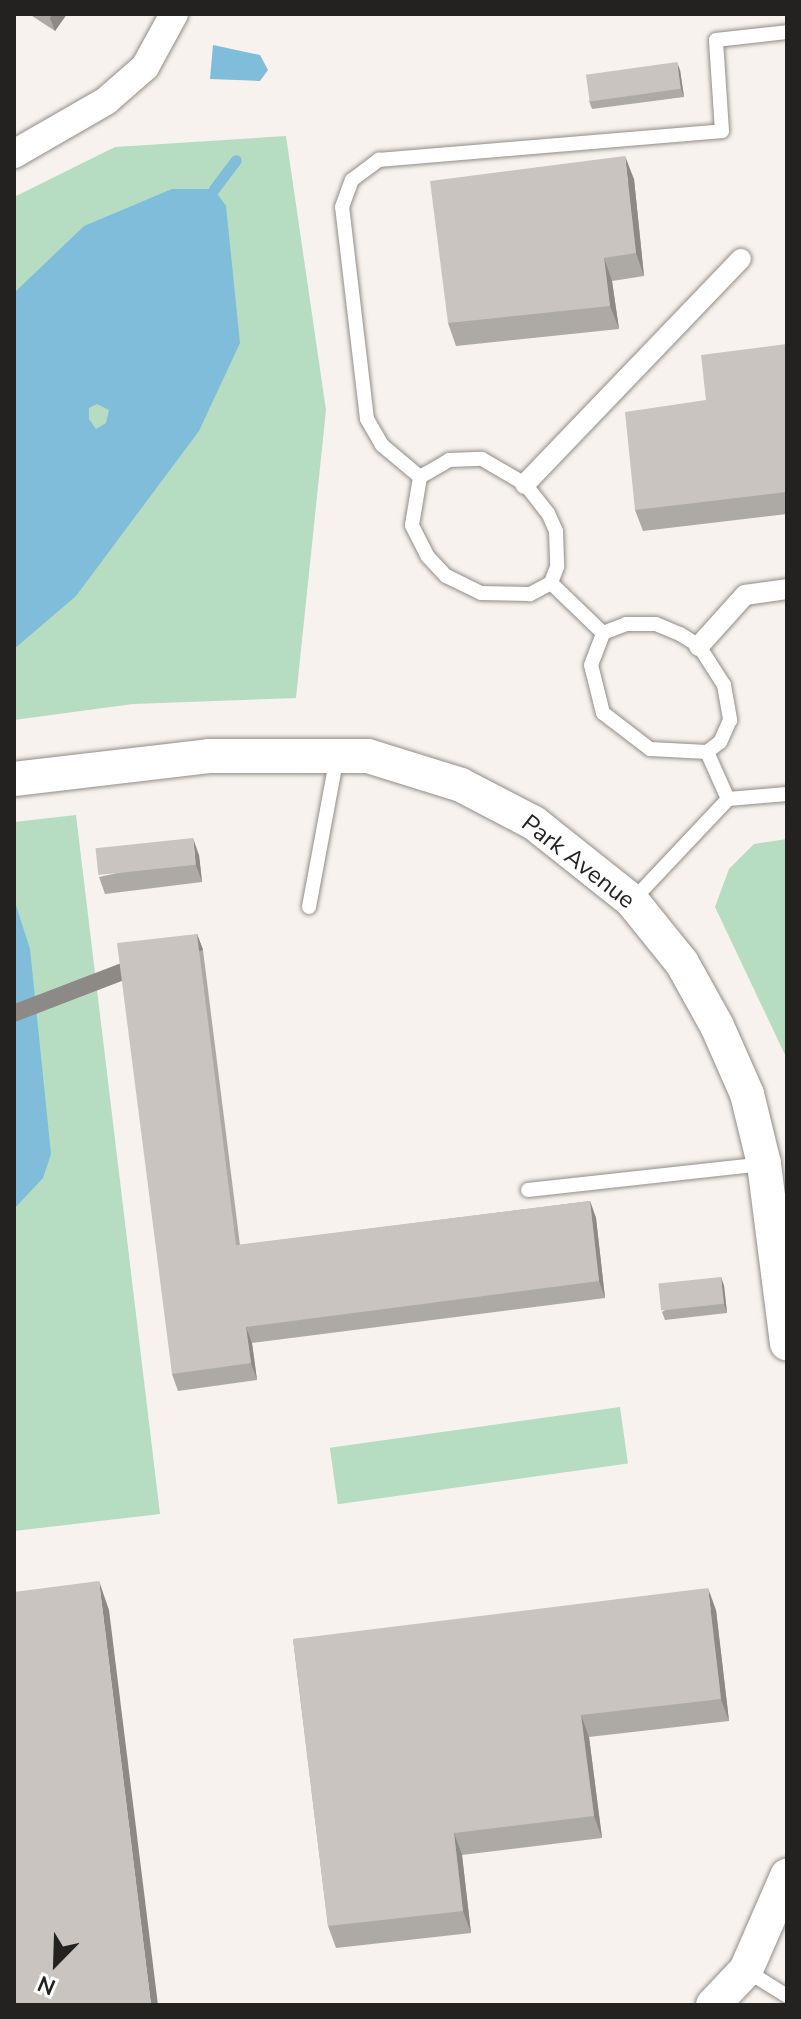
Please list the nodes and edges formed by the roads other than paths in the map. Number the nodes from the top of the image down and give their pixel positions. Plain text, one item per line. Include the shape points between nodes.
1 (174, 14) edge
2 (787, 32) edge
3 (14, 154) edge
4 (741, 259) dead end
5 (420, 477) junction
6 (525, 484) junction
7 (551, 583) junction
8 (787, 589) edge
9 (603, 633) junction
10 (699, 646) junction
11 (707, 752) junction
12 (337, 756) junction
13 (14, 779) edge
14 (787, 794) edge
15 (728, 799) junction
16 (632, 901) junction
17 (309, 907) dead end
18 (764, 1164) junction
19 (528, 1190) dead end
20 (787, 1344) edge
21 (787, 1876) edge
22 (746, 1970) junction
23 (787, 1996) edge
24 (713, 2005) edge

1 - 3 street via 145,67 126,84
2 - 5 lane via 716,40 722,131 379,160 352,180 342,207 367,419 382,445
4 - 6 street
5 - 6 lane via 449,460 482,459
5 - 7 lane via 412,525 428,557 446,576 481,593 505,596 530,594
6 - 7 lane via 556,531 557,567
7 - 9 lane
8 - 10 street via 745,595
9 - 10 lane via 626,624 656,624
9 - 11 lane via 591,665 603,713 650,749
10 - 11 lane via 724,685 730,720 720,742
11 - 15 lane
12 - 13 street, Park Avenue via 209,756
12 - 16 street, Park Avenue via 368,756 461,785 534,823
12 - 17 lane
14 - 15 lane
15 - 16 lane
16 - 18 street, Park Avenue via 682,963 717,1026 747,1094
18 - 19 lane
18 - 20 street, Park Avenue
21 - 22 street
22 - 23 lane
22 - 24 street

